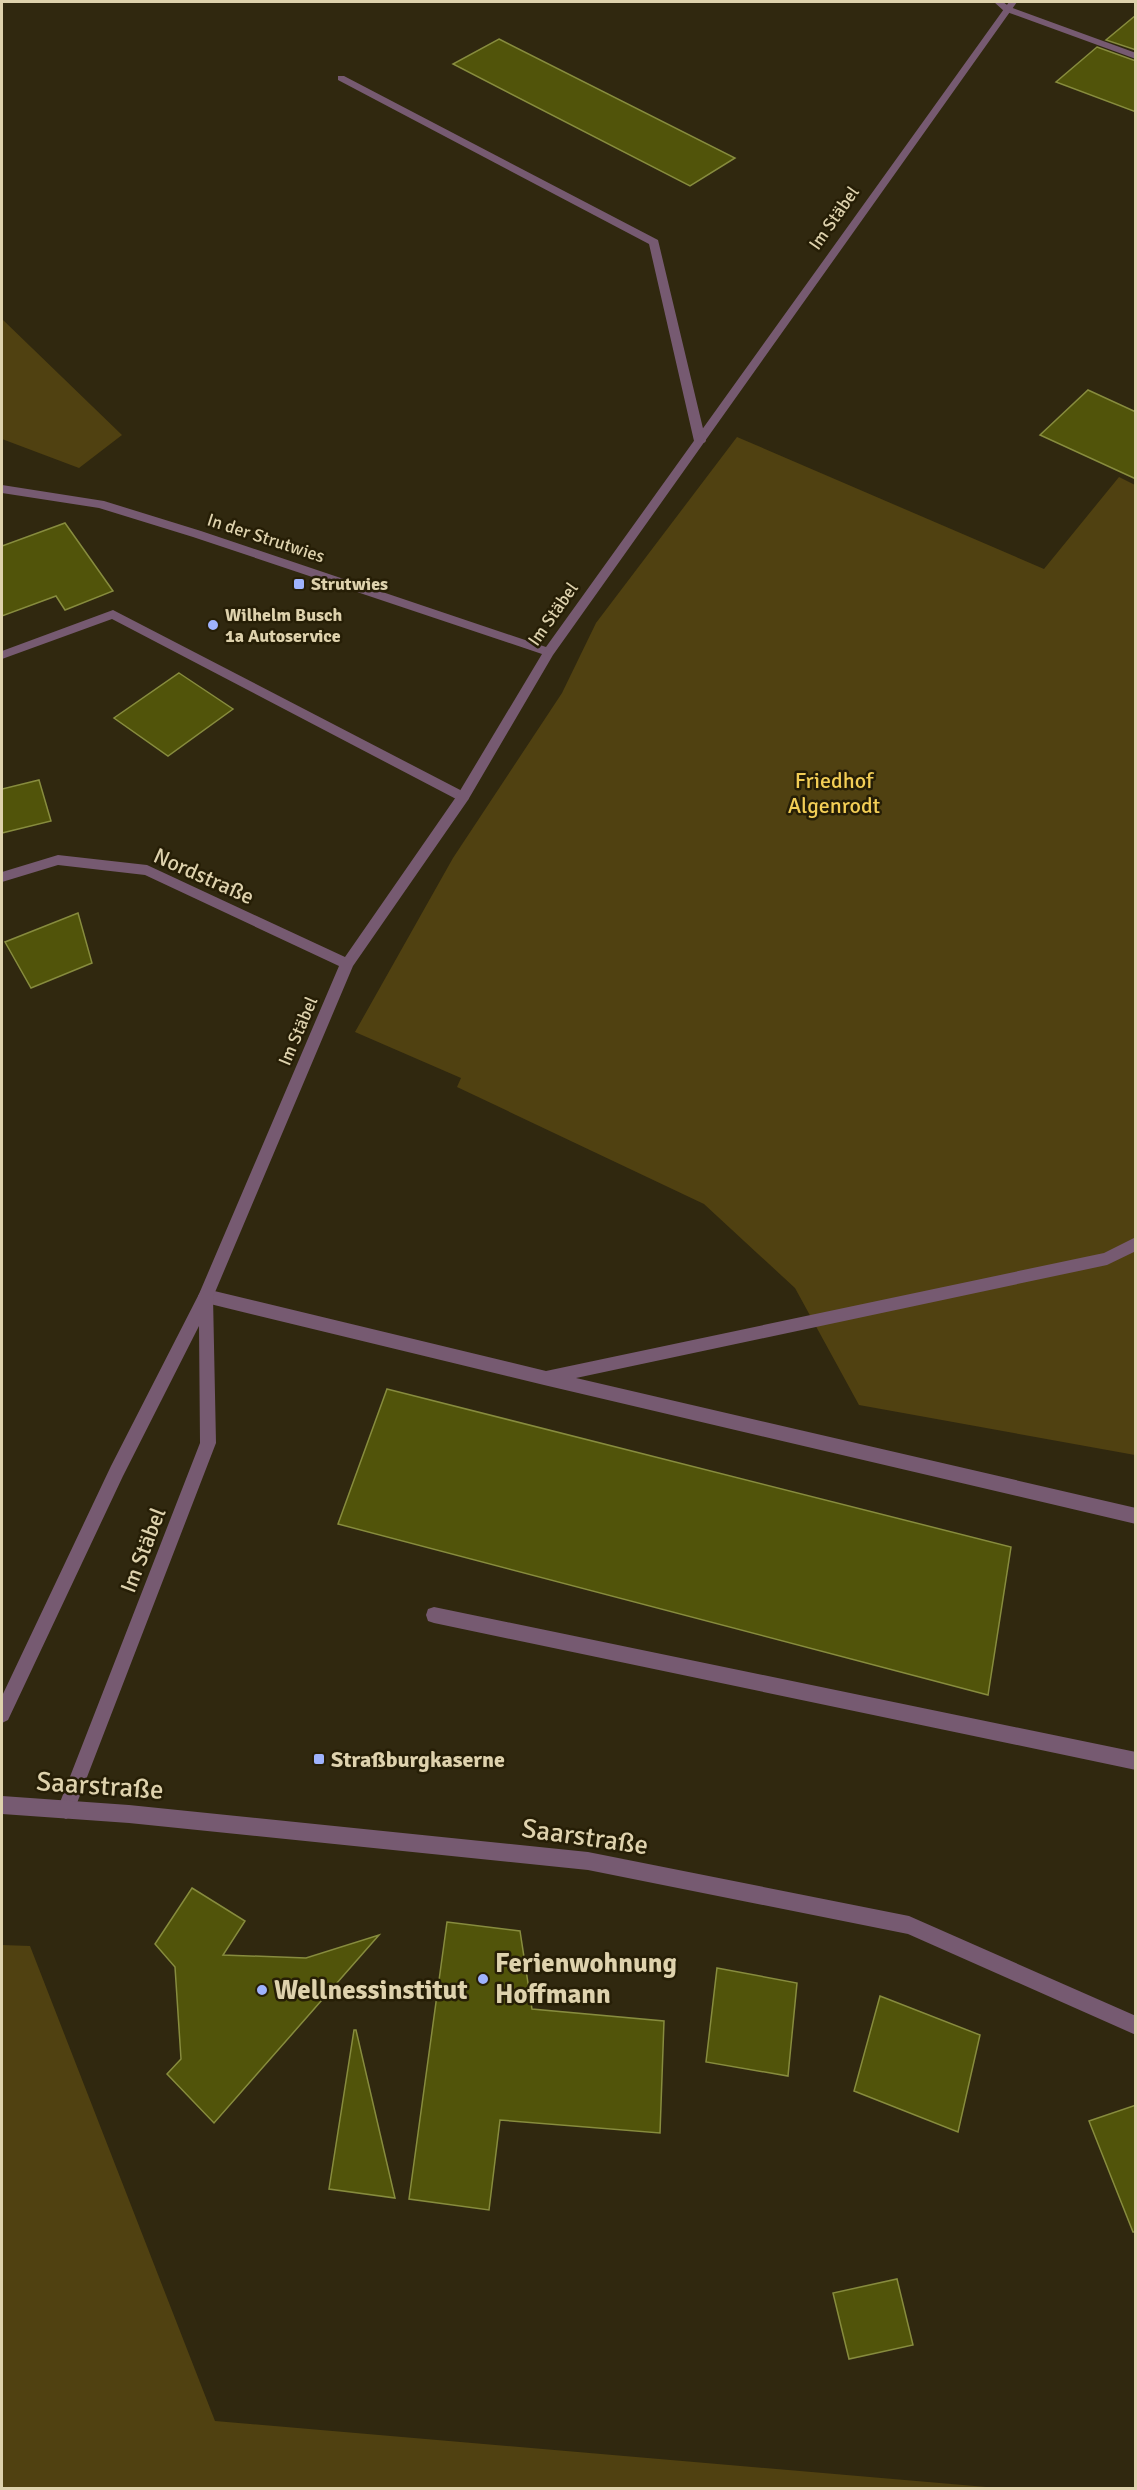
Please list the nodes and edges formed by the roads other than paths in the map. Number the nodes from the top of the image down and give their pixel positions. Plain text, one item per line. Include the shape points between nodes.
1 (998, 2) edge
2 (1010, 5) edge
3 (1136, 56) edge
4 (341, 78) dead end
5 (700, 441) junction
6 (2, 489) edge
7 (549, 652) junction
8 (2, 655) edge
9 (463, 797) junction
10 (2, 877) edge
11 (347, 964) junction
12 (1136, 1243) edge
13 (206, 1296) junction
14 (544, 1378) junction
15 (1136, 1516) edge
16 (434, 1615) dead end
17 (2, 1714) edge
18 (1136, 1761) edge
19 (2, 1805) edge
20 (66, 1810) junction
21 (1136, 2026) edge

1 - 2 street
2 - 3 street
2 - 5 street, Im Stäbel
4 - 5 street via 654,242
5 - 7 street, Im Stäbel
6 - 7 street, In der Strutwies via 100,504
7 - 9 street, Im Stäbel
8 - 9 street via 113,614
9 - 11 street, Im Stäbel
10 - 11 street, Nordstraße via 58,860 147,870
11 - 13 street, Im Stäbel
12 - 14 street via 1107,1259
13 - 14 street
13 - 17 street, Im Stäbel via 117,1471
13 - 20 street, Im Stäbel via 208,1443
14 - 15 street
16 - 18 street
19 - 20 street, Saarstraße
20 - 21 street, Saarstraße via 588,1861 909,1925

